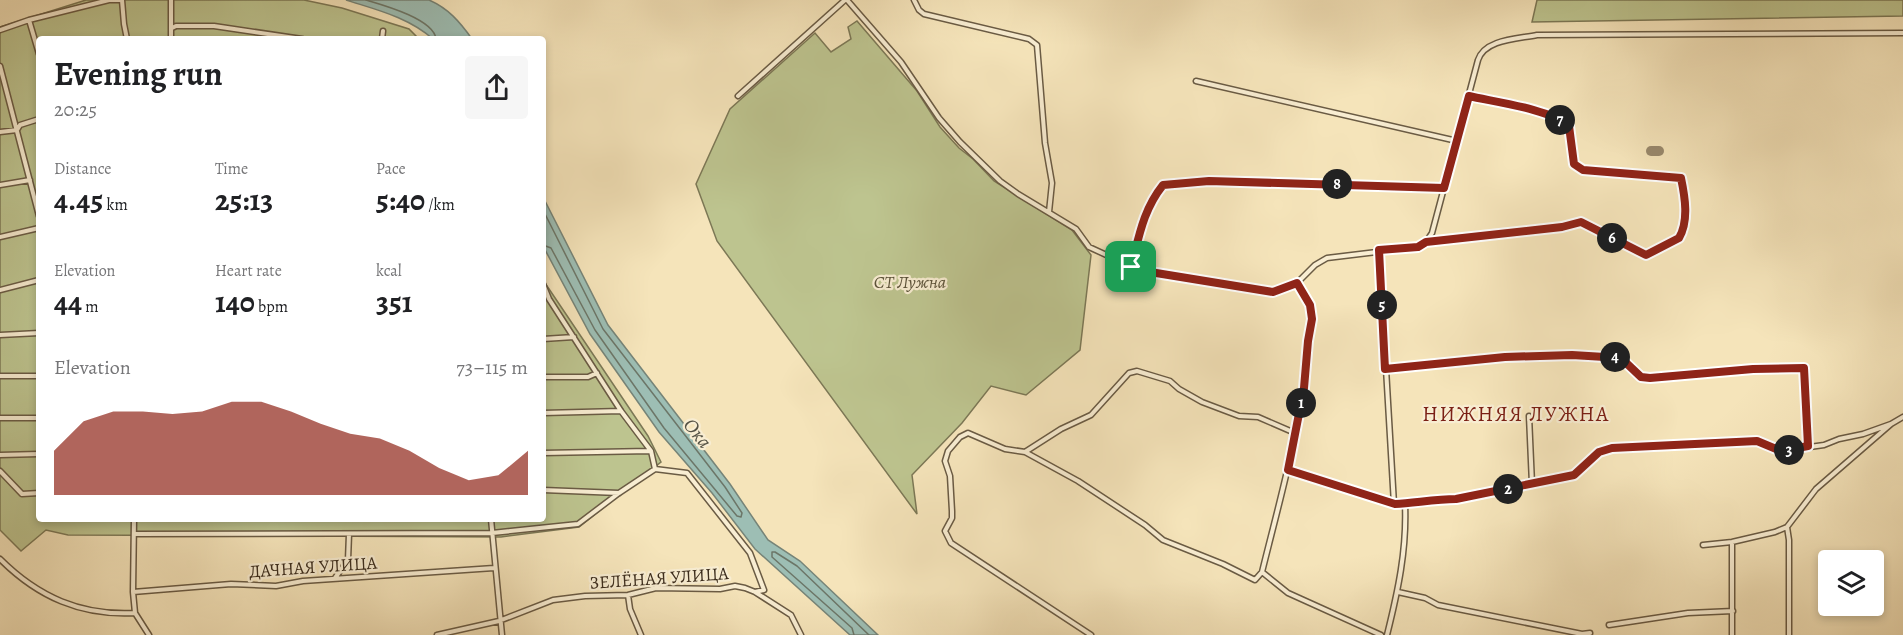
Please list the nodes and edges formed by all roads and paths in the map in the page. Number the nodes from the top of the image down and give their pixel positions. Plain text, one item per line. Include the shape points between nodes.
1 (121, 0) edge
2 (171, 0) edge
3 (846, 0) edge
4 (914, 0) edge
5 (29, 20) junction
6 (171, 27) junction
7 (0, 30) edge
8 (383, 31) dead end
9 (1903, 33) edge
10 (126, 36) edge
11 (171, 36) edge
12 (282, 36) edge
13 (382, 36) edge
14 (36, 44) edge
15 (0, 66) edge
16 (2, 81) edge
17 (1196, 81) dead end
18 (738, 96) dead end
19 (1469, 96) junction
20 (36, 120) edge
21 (17, 130) junction
22 (0, 132) edge
23 (1457, 141) junction
24 (30, 180) junction
25 (0, 185) edge
26 (1444, 188) junction
27 (36, 204) edge
28 (1049, 212) junction
29 (36, 229) edge
30 (0, 237) edge
31 (1426, 242) junction
32 (1379, 250) junction
33 (1131, 267) junction
34 (36, 281) edge
35 (1297, 283) junction
36 (0, 290) edge
37 (546, 292) edge
38 (549, 299) junction
39 (546, 300) edge
40 (36, 333) edge
41 (0, 335) edge
42 (574, 337) junction
43 (546, 339) edge
44 (1385, 369) junction
45 (597, 373) junction
46 (0, 376) edge
47 (36, 376) edge
48 (546, 377) edge
49 (621, 411) junction
50 (546, 413) edge
51 (1529, 416) dead end
52 (1903, 417) edge
53 (0, 418) edge
54 (36, 418) edge
55 (1891, 424) junction
56 (1295, 433) junction
57 (1808, 446) junction
58 (651, 451) junction
59 (1025, 452) junction
60 (546, 453) edge
61 (36, 454) edge
62 (0, 455) edge
63 (655, 469) junction
64 (1288, 470) junction
65 (0, 471) edge
66 (1532, 484) junction
67 (546, 490) edge
68 (36, 493) edge
69 (619, 493) junction
70 (1395, 504) junction
71 (1405, 504) junction
72 (134, 522) edge
73 (491, 522) edge
74 (1787, 527) junction
75 (492, 533) junction
76 (134, 534) junction
77 (349, 534) junction
78 (1732, 542) junction
79 (1703, 545) dead end
80 (0, 559) edge
81 (494, 568) junction
82 (1262, 572) junction
83 (334, 579) junction
84 (133, 591) junction
85 (1398, 591) junction
86 (755, 592) junction
87 (628, 594) junction
88 (1733, 611) junction
89 (135, 613) junction
90 (499, 621) junction
91 (1609, 625) dead end
92 (1590, 633) dead end
93 (149, 635) edge
94 (437, 635) edge
95 (502, 635) edge
96 (641, 635) edge
97 (801, 635) edge
98 (1091, 635) edge
99 (1381, 635) edge
100 (1387, 635) edge
101 (1732, 635) edge
102 (1789, 635) edge

1 - 5 street
1 - 10 street
2 - 6 street
3 - 18 street
3 - 28 street via 901,62 960,142 999,181
4 - 28 street via 924,14 1029,39 1037,45 1052,183
5 - 7 street
5 - 14 street
6 - 11 street
6 - 12 street via 214,26
8 - 13 street
9 - 19 street via 1537,35 1485,48
15 - 16 street
16 - 21 street
17 - 23 street
19 - 23 street
19 - 31 street via 1540,112 1564,122 1569,126 1574,164 1583,170 1681,178 1686,203 1682,233 1646,255 1581,222
20 - 21 street
21 - 22 street
21 - 24 street
23 - 26 street
24 - 25 street
24 - 27 street
26 - 31 street
26 - 33 street via 1209,181 1163,185 1145,213
28 - 33 street via 1076,228 1089,247
29 - 30 street
31 - 32 street via 1418,247
32 - 35 street via 1327,258
32 - 44 street
33 - 35 street via 1273,292
34 - 36 street
35 - 56 street via 1310,305 1312,319
37 - 38 street
38 - 39 street
38 - 42 street
40 - 41 street
42 - 43 street
42 - 45 street
44 - 57 street via 1505,357 1572,355 1621,358 1641,377 1650,378 1804,368
44 - 70 street
45 - 48 street via 588,377
45 - 49 street
46 - 47 street
49 - 50 street
49 - 58 street
51 - 66 street
52 - 55 street
53 - 54 street
55 - 57 street via 1824,445
55 - 74 street via 1816,489
56 - 59 street via 1258,417 1239,416 1202,402 1170,381 1137,371 1129,373 1091,415
56 - 64 street
57 - 66 street via 1781,451 1757,441 1612,448 1599,452 1574,475
58 - 60 street
58 - 63 street
59 - 82 street via 1094,492 1163,540 1251,579 1258,579
59 - 98 street via 1005,449 968,433 960,437 945,460 952,511 945,531 947,537
61 - 62 street
63 - 69 street
63 - 86 street via 687,473 750,553 764,590
64 - 70 street
64 - 82 street
65 - 68 street via 22,494
66 - 71 street
67 - 69 street
69 - 75 street via 578,524
70 - 71 street
71 - 85 street via 1406,533
72 - 76 street
73 - 75 street
74 - 78 street
74 - 102 street
75 - 77 street
75 - 81 street
76 - 77 street
76 - 84 street
77 - 83 street via 348,560
78 - 79 street
78 - 88 street
80 - 89 street via 19,576 69,605 103,613
81 - 83 street, ДАЧНАЯ УЛИЦА
81 - 90 street
82 - 99 street via 1288,593
83 - 84 street, ДАЧНАЯ УЛИЦА via 276,586 231,584
84 - 89 street
85 - 92 street via 1438,605
85 - 100 street
86 - 87 street, ЗЕЛЁНАЯ УЛИЦА via 735,586 656,588
86 - 97 street via 791,615
87 - 90 street, ЗЕЛЁНАЯ УЛИЦА via 553,600
87 - 96 street
88 - 91 street
88 - 101 street
89 - 93 street
90 - 94 street, ЗЕЛЁНАЯ УЛИЦА
90 - 95 street

